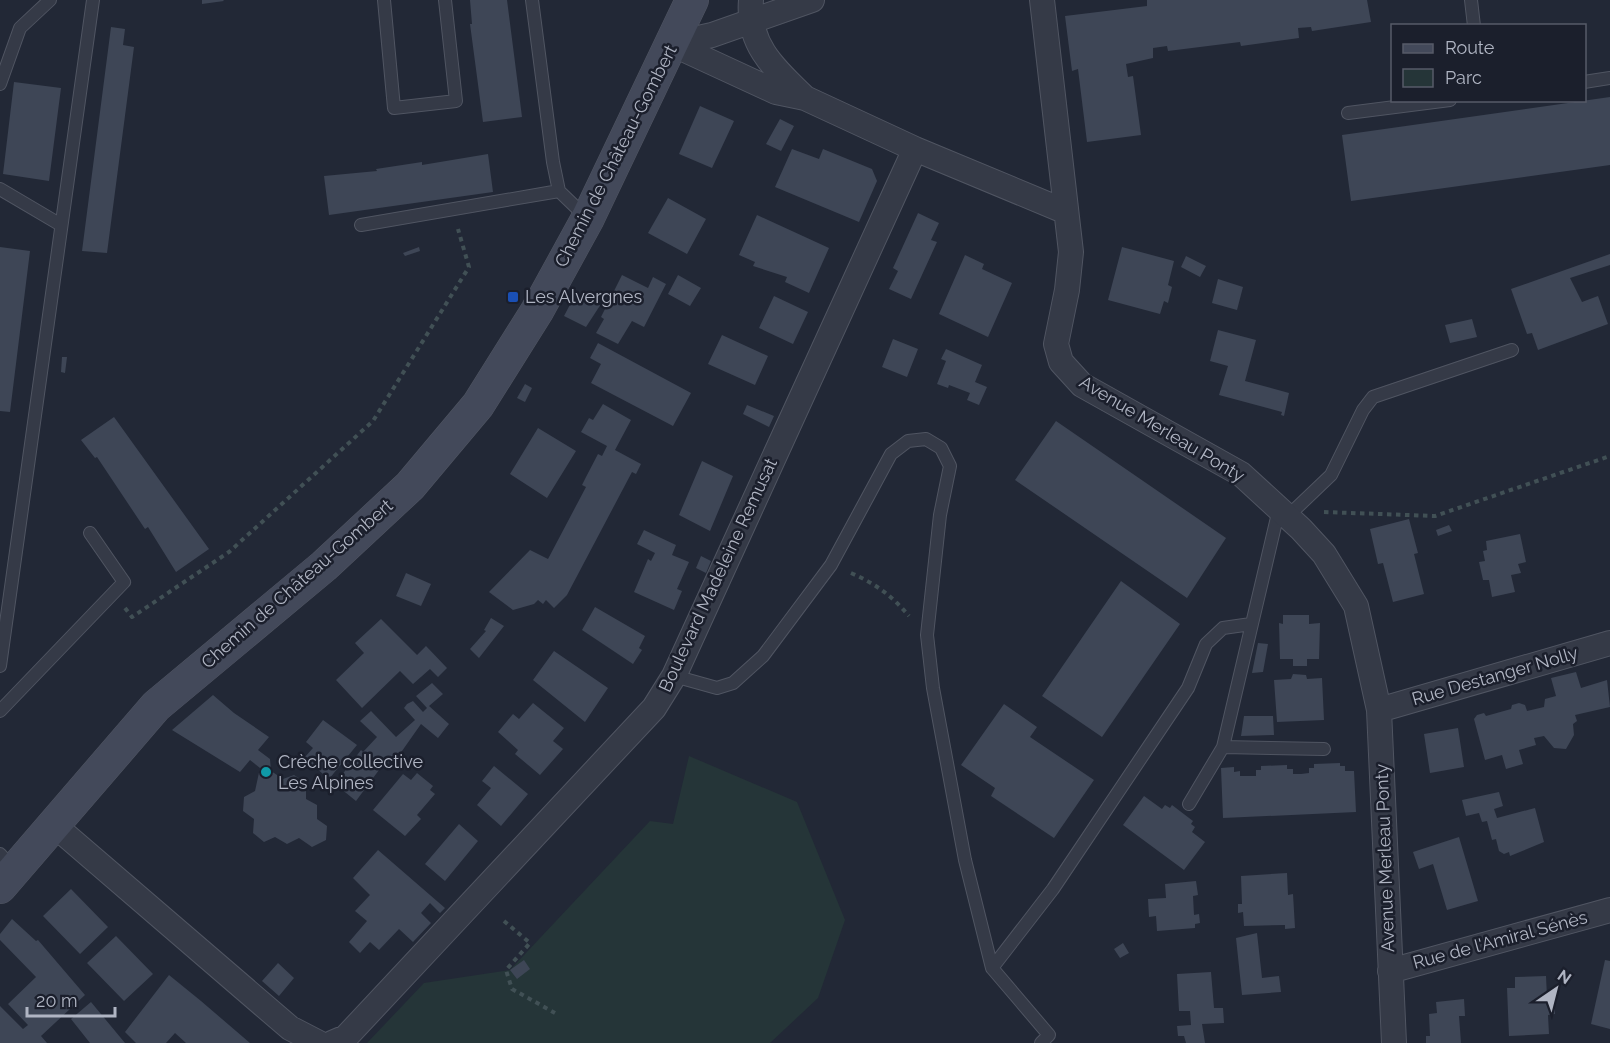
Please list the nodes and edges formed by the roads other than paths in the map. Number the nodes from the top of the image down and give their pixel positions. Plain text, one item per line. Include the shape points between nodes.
1 (50, 0) edge
2 (93, 0) edge
3 (384, 0) edge
4 (445, 0) edge
5 (532, 0) edge
6 (693, 0) edge
7 (800, 0) edge
8 (1042, 0) edge
9 (1471, 0) edge
10 (750, 10) edge
11 (1474, 24) edge
12 (672, 45) junction
13 (1610, 78) edge
14 (1586, 82) edge
15 (0, 84) edge
16 (805, 98) junction
17 (1434, 102) edge
18 (1348, 113) dead end
19 (915, 149) junction
20 (0, 189) edge
21 (559, 191) junction
22 (1064, 211) junction
23 (588, 218) junction
24 (61, 225) junction
25 (361, 225) dead end
26 (1512, 350) dead end
27 (1289, 518) junction
28 (90, 533) dead end
29 (1251, 624) junction
30 (1610, 643) edge
31 (0, 666) edge
32 (674, 676) junction
33 (1379, 710) junction
34 (0, 711) edge
35 (1223, 747) junction
36 (1324, 749) dead end
37 (1189, 804) dead end
38 (54, 825) junction
39 (5, 870) edge
40 (1610, 910) edge
41 (992, 968) junction
42 (1390, 971) junction
43 (1049, 1040) edge
44 (319, 1043) edge
45 (332, 1043) edge
46 (1394, 1043) edge

1 - 15 lane via 20,28
2 - 24 lane
3 - 4 lane via 394,108 456,101
5 - 21 lane
6 - 12 street, Chemin de Château-Gombert
7 - 10 street
8 - 22 street, Avenue Merleau Ponty
9 - 11 lane
10 - 12 street via 712,35
10 - 16 street via 755,39 779,73
12 - 16 street via 776,92
12 - 23 street, Chemin de Château-Gombert
13 - 14 lane
16 - 19 street
17 - 18 lane
19 - 22 street
19 - 32 street, Boulevard Madeleine Remusat
20 - 24 lane
21 - 23 lane
21 - 25 lane
22 - 27 street, Avenue Merleau Ponty via 1071,252 1056,344 1061,362 1082,385 1241,474
23 - 38 street, Chemin de Château-Gombert via 537,311 478,405 411,486 324,566 156,706
24 - 31 lane
26 - 27 lane via 1373,397 1331,475
27 - 29 lane
27 - 33 street, Avenue Merleau Ponty via 1324,554 1356,606
28 - 34 lane via 124,582
29 - 35 lane
29 - 41 lane via 1223,628 1206,644 1181,698 1053,889
30 - 33 street, Rue Destanger Nolly
32 - 41 lane via 717,688 733,683 763,656 831,565 891,454 908,441 926,439 941,448 950,466 940,515 927,636 961,837
32 - 45 street, Boulevard Madeleine Remusat via 654,708 622,743 346,1037
33 - 42 street, Avenue Merleau Ponty
35 - 36 lane
35 - 37 lane
38 - 39 street, Chemin de Château-Gombert
38 - 44 street via 290,1028
40 - 42 street, Rue de l'Amiral Sénès
41 - 43 lane
42 - 46 street, Avenue Merleau Ponty

